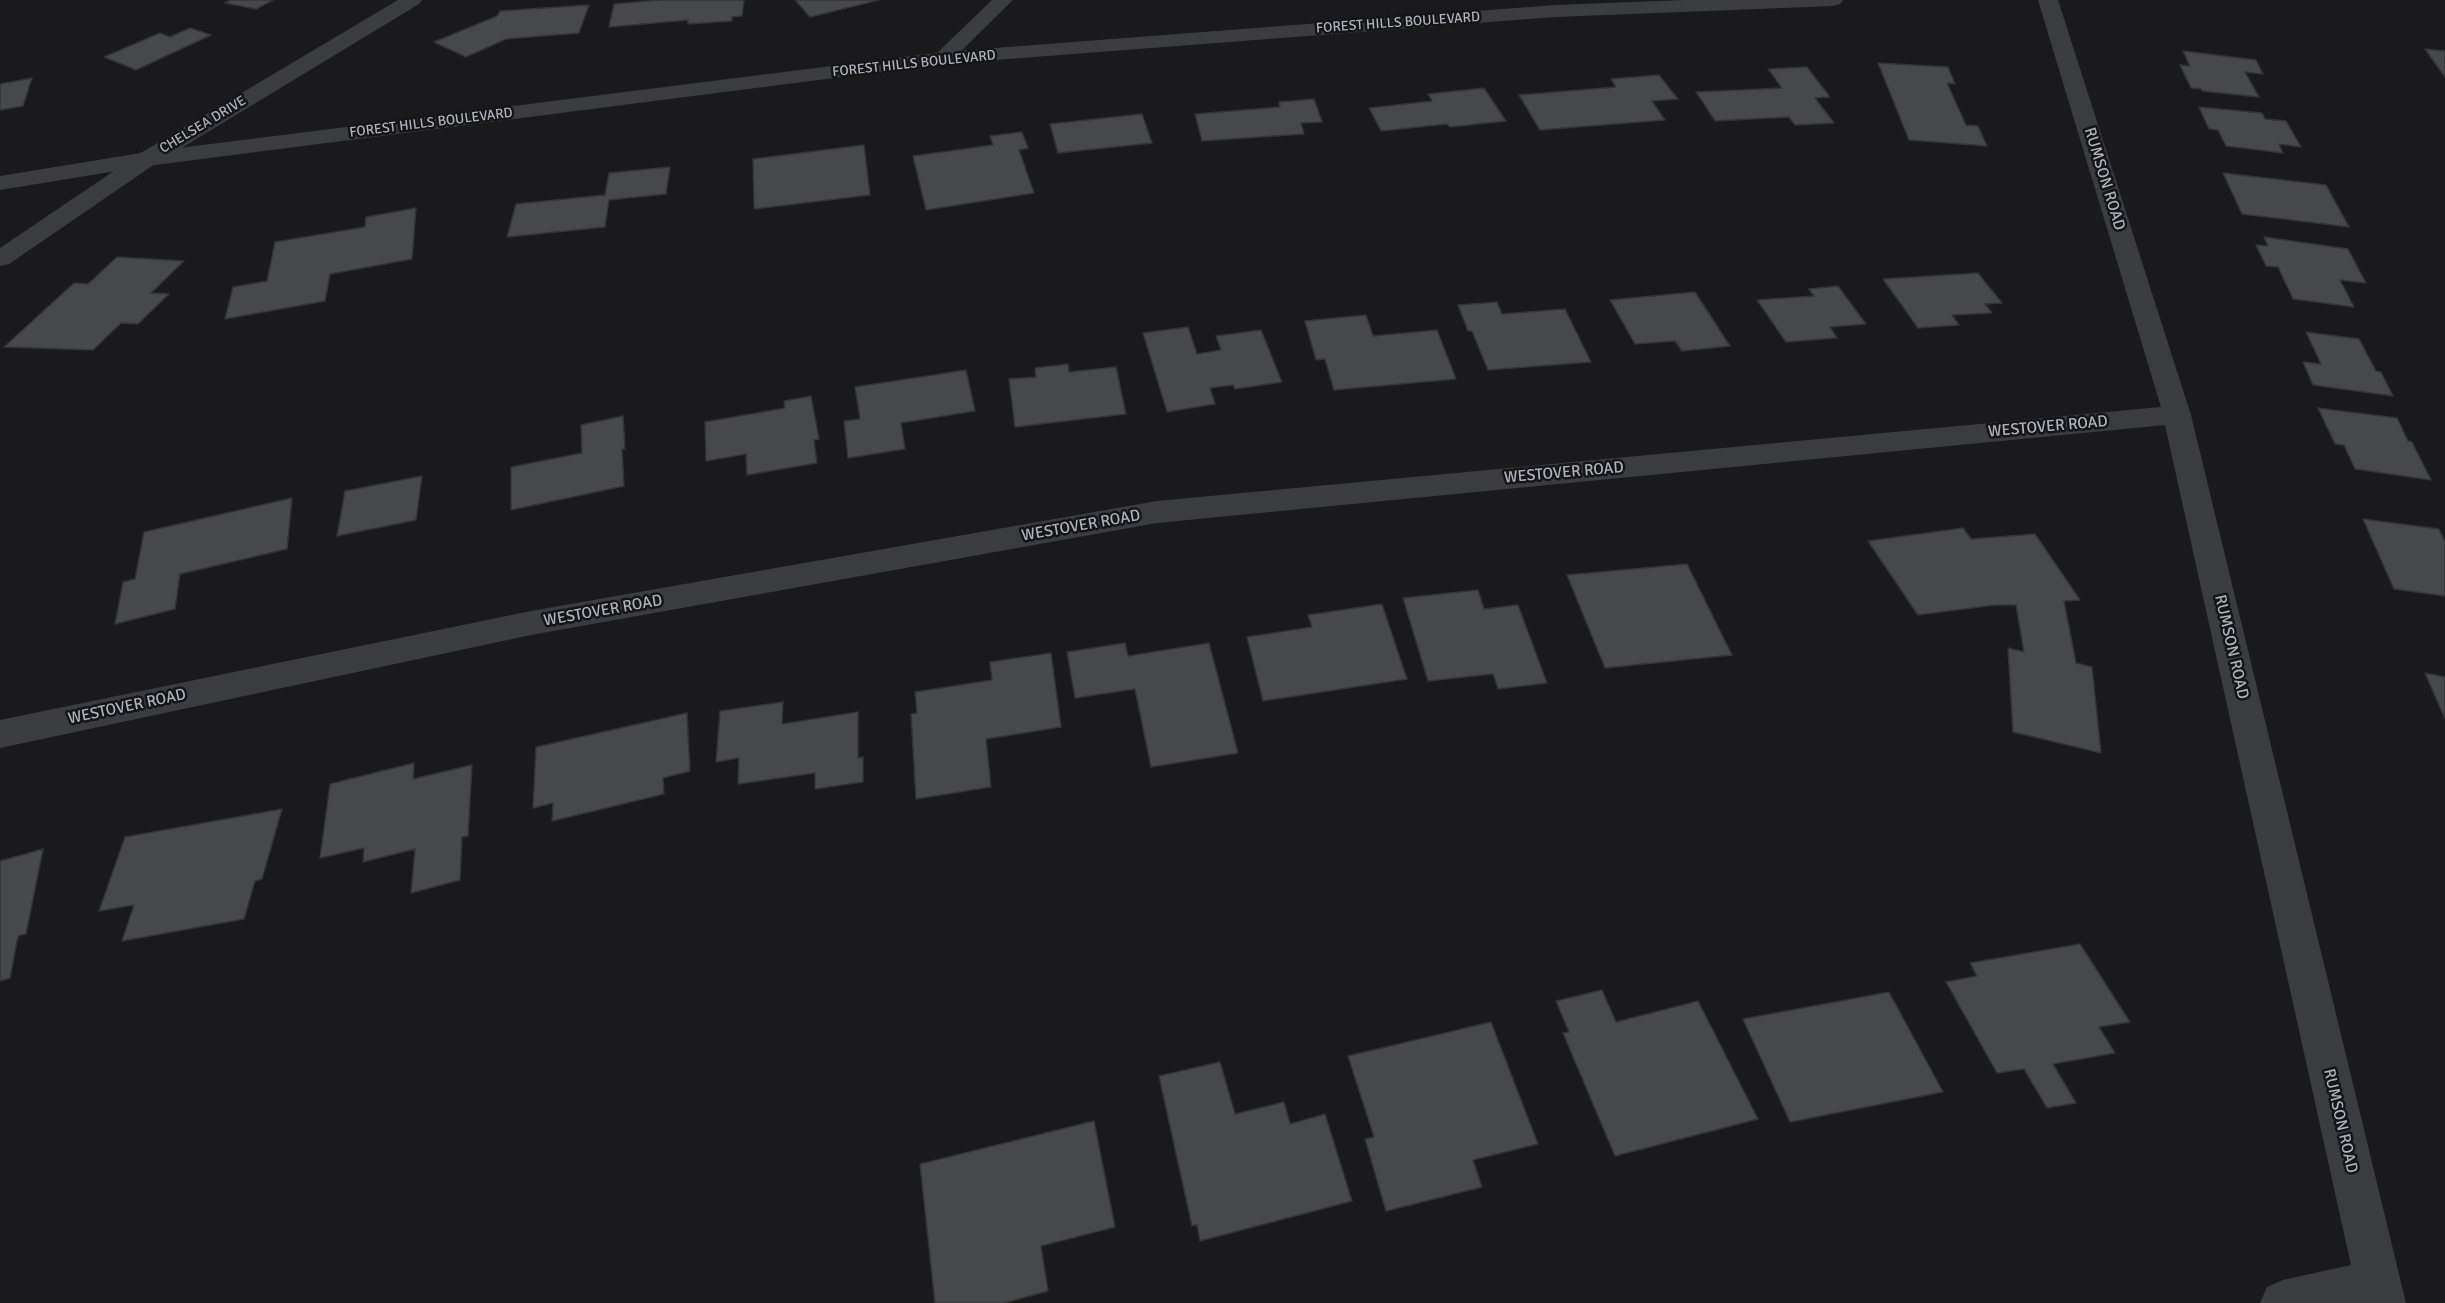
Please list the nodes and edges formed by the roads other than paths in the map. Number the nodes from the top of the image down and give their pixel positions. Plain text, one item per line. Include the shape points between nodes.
1 (412, 0) edge
2 (1003, 0) edge
3 (1833, 0) edge
4 (2048, 0) edge
5 (1557, 6) edge
6 (943, 58) junction
7 (147, 159) junction
8 (0, 183) edge
9 (0, 259) edge
10 (2177, 415) junction
11 (0, 734) edge
12 (2380, 1293) edge
13 (2283, 1303) edge

1 - 7 street, CHELSEA DRIVE
2 - 6 street
3 - 5 street, FOREST HILLS BOULEVARD
4 - 10 street, RUMSON ROAD
5 - 6 street, FOREST HILLS BOULEVARD
6 - 7 street, FOREST HILLS BOULEVARD
7 - 8 street, FOREST HILLS BOULEVARD
7 - 9 street, CHELSEA DRIVE
10 - 11 street, WESTOVER ROAD via 1157,512 531,623
10 - 12 street, RUMSON ROAD
12 - 13 street

